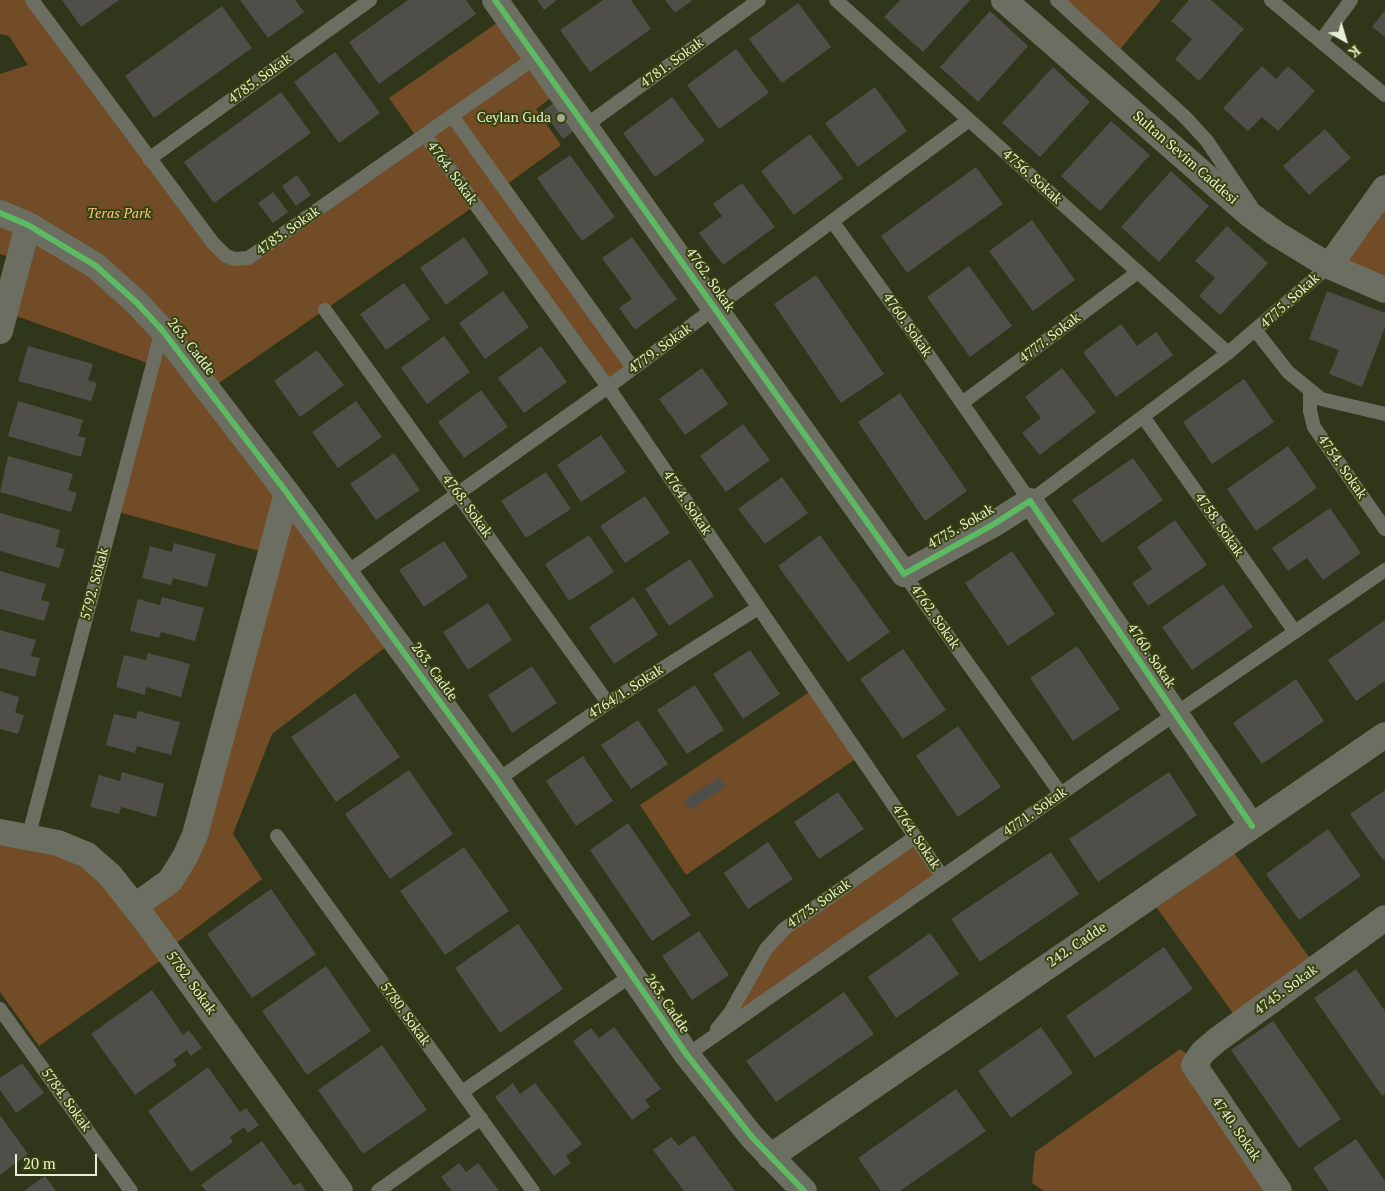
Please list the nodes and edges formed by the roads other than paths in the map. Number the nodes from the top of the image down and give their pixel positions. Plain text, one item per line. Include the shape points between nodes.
1 (32, 0) edge
2 (370, 0) edge
3 (495, 0) edge
4 (759, 0) edge
5 (836, 0) edge
6 (1004, 0) edge
7 (1057, 0) edge
8 (1272, 0) edge
9 (1351, 0) edge
10 (1321, 41) junction
11 (536, 57) junction
12 (1385, 95) edge
13 (452, 116) junction
14 (969, 120) junction
15 (585, 126) junction
16 (425, 135) junction
17 (150, 159) junction
18 (1385, 188) edge
19 (0, 214) edge
20 (832, 221) junction
21 (1262, 223) junction
22 (28, 226) junction
23 (1329, 266) junction
24 (1138, 272) junction
25 (1385, 290) edge
26 (715, 309) junction
27 (325, 310) dead end
28 (162, 330) junction
29 (0, 331) edge
30 (1256, 331) junction
31 (1228, 353) junction
32 (633, 368) junction
33 (608, 387) junction
34 (1310, 391) junction
35 (962, 403) junction
36 (1385, 414) edge
37 (1144, 418) junction
38 (288, 493) junction
39 (458, 494) junction
40 (1030, 501) junction
41 (1385, 529) edge
42 (1385, 570) edge
43 (346, 574) junction
44 (904, 574) junction
45 (758, 608) junction
46 (1295, 632) junction
47 (608, 703) junction
48 (1176, 714) junction
49 (1385, 734) edge
50 (497, 780) junction
51 (1061, 794) junction
52 (1252, 826) junction
53 (0, 832) edge
54 (277, 836) dead end
55 (915, 837) junction
56 (28, 838) junction
57 (942, 876) junction
58 (134, 906) junction
59 (1383, 925) edge
60 (632, 975) junction
61 (0, 1009) edge
62 (709, 1040) junction
63 (687, 1056) junction
64 (1194, 1068) joint
65 (462, 1092) junction
66 (481, 1118) junction
67 (770, 1157) junction
68 (798, 1188) edge
69 (131, 1191) edge
70 (340, 1191) edge
71 (378, 1191) edge
72 (534, 1191) edge
73 (1279, 1191) edge

1 - 17 lane, 4783. Sokak
2 - 17 lane, 4785. Sokak
3 - 11 street, 4762. Sokak
4 - 15 lane, 4781. Sokak
5 - 14 lane, 4756. Sokak
6 - 21 street, Sultan Sevim Caddesi
7 - 21 lane via 1186,118 1228,170
8 - 10 lane
9 - 10 lane
10 - 12 lane
11 - 13 lane, 4783. Sokak
11 - 15 street, 4762. Sokak
13 - 16 lane, 4783. Sokak
13 - 32 lane
14 - 20 lane, 4779. Sokak
14 - 24 lane, 4756. Sokak
15 - 26 street, 4762. Sokak
16 - 17 lane, 4783. Sokak via 262,250 243,259 231,258 218,248
16 - 33 lane, 4764. Sokak
18 - 23 street
19 - 22 street, 263. Cadde
20 - 26 lane, 4779. Sokak
20 - 35 lane, 4760. Sokak
21 - 23 street, Sultan Sevim Caddesi
22 - 28 street, 263. Cadde via 96,266
22 - 29 street
23 - 25 street, Sultan Sevim Caddesi
23 - 30 lane, 4775. Sokak
24 - 31 lane, 4756. Sokak
24 - 35 lane, 4777. Sokak
26 - 32 lane, 4779. Sokak
26 - 44 street, 4762. Sokak
27 - 39 lane, 4768. Sokak
28 - 38 street, 263. Cadde
28 - 56 lane, 5792. Sokak
30 - 31 lane, 4775. Sokak
30 - 34 lane via 1288,372
31 - 37 lane, 4775. Sokak
32 - 33 lane, 4779. Sokak
33 - 39 lane, 4779. Sokak
33 - 45 lane, 4764. Sokak
34 - 36 lane via 1336,404
34 - 41 lane, 4754. Sokak via 1314,426
35 - 40 lane, 4760. Sokak
37 - 40 lane, 4775. Sokak
37 - 46 lane, 4758. Sokak
38 - 43 street, 263. Cadde
38 - 58 street via 195,835 170,881
39 - 43 lane, 4779. Sokak
39 - 47 lane, 4768. Sokak
40 - 44 street, 4775. Sokak
40 - 48 street, 4760. Sokak
42 - 46 lane, 4771. Sokak
43 - 50 street, 263. Cadde
44 - 51 lane, 4762. Sokak
45 - 47 lane, 4764/1. Sokak
45 - 55 lane, 4764. Sokak
46 - 48 lane, 4771. Sokak
47 - 50 lane, 4764/1. Sokak
48 - 51 lane, 4771. Sokak
48 - 52 street, 4760. Sokak
49 - 52 street, 242. Cadde
50 - 60 street, 263. Cadde
51 - 57 lane, 4771. Sokak
52 - 67 street, 242. Cadde
53 - 56 street, 5782. Sokak
54 - 65 lane, 5780. Sokak
55 - 57 lane, 4764. Sokak
55 - 62 lane, 4773. Sokak via 784,929 766,949 730,1013
56 - 58 street, 5782. Sokak via 58,843 87,856 110,874
57 - 62 lane, 4771. Sokak
58 - 70 street, 5782. Sokak
59 - 64 street, 4745. Sokak via 1217,1040 1200,1056
60 - 63 street, 263. Cadde
60 - 65 lane
61 - 69 lane, 5784. Sokak
62 - 63 lane, 4771. Sokak
63 - 67 street, 263. Cadde
64 - 73 street, 4740. Sokak
65 - 66 lane, 5780. Sokak
66 - 71 lane
66 - 72 lane, 5780. Sokak
67 - 68 street, 263. Cadde

